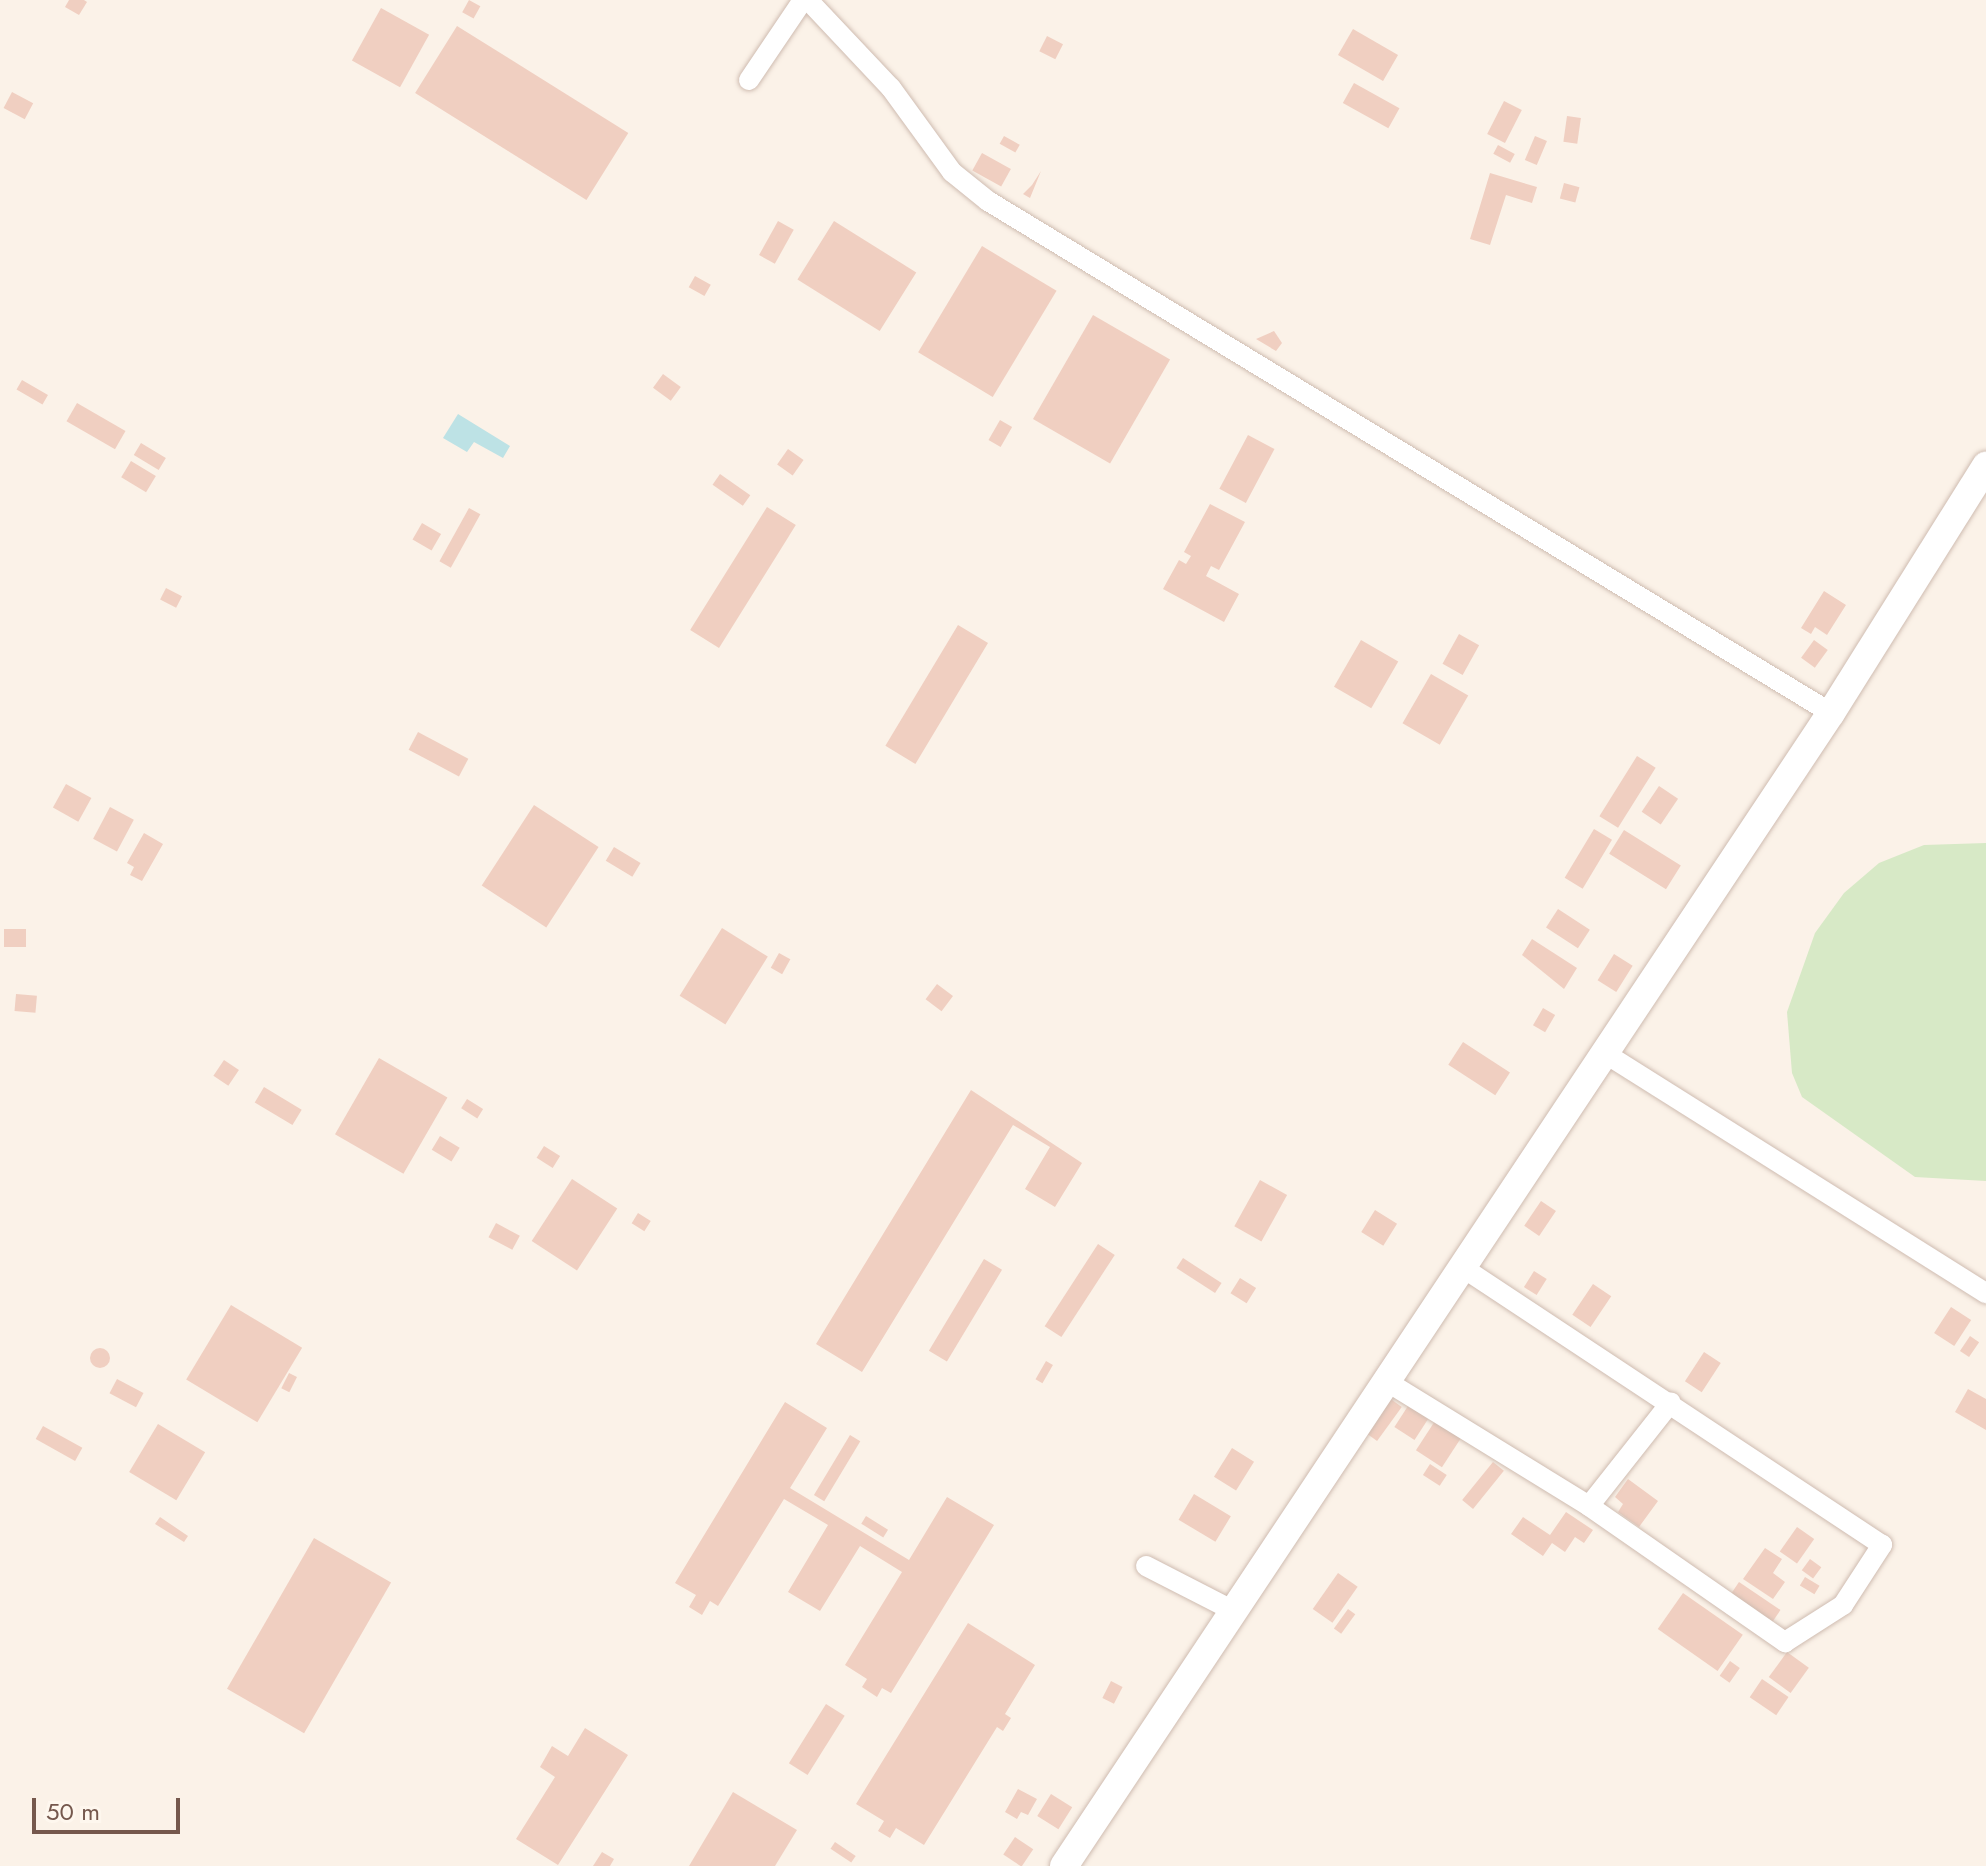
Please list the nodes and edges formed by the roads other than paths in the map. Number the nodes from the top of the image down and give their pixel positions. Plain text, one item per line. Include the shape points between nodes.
1 (806, 0) edge
2 (749, 80) dead end
3 (1986, 466) edge
4 (1831, 713) junction
5 (1603, 1052) junction
6 (1462, 1267) junction
7 (1986, 1293) edge
8 (1386, 1381) junction
9 (1671, 1402) junction
10 (1589, 1506) junction
11 (1146, 1566) dead end
12 (1230, 1609) junction
13 (1064, 1866) edge

1 - 2 street
1 - 4 street via 891,88 952,172 988,201
3 - 4 street
4 - 5 street
5 - 6 street
5 - 7 street
6 - 8 street
6 - 9 street
8 - 10 street
8 - 12 street
9 - 10 street
9 - 10 street via 1882,1545 1843,1605 1785,1642
11 - 12 street
12 - 13 street

